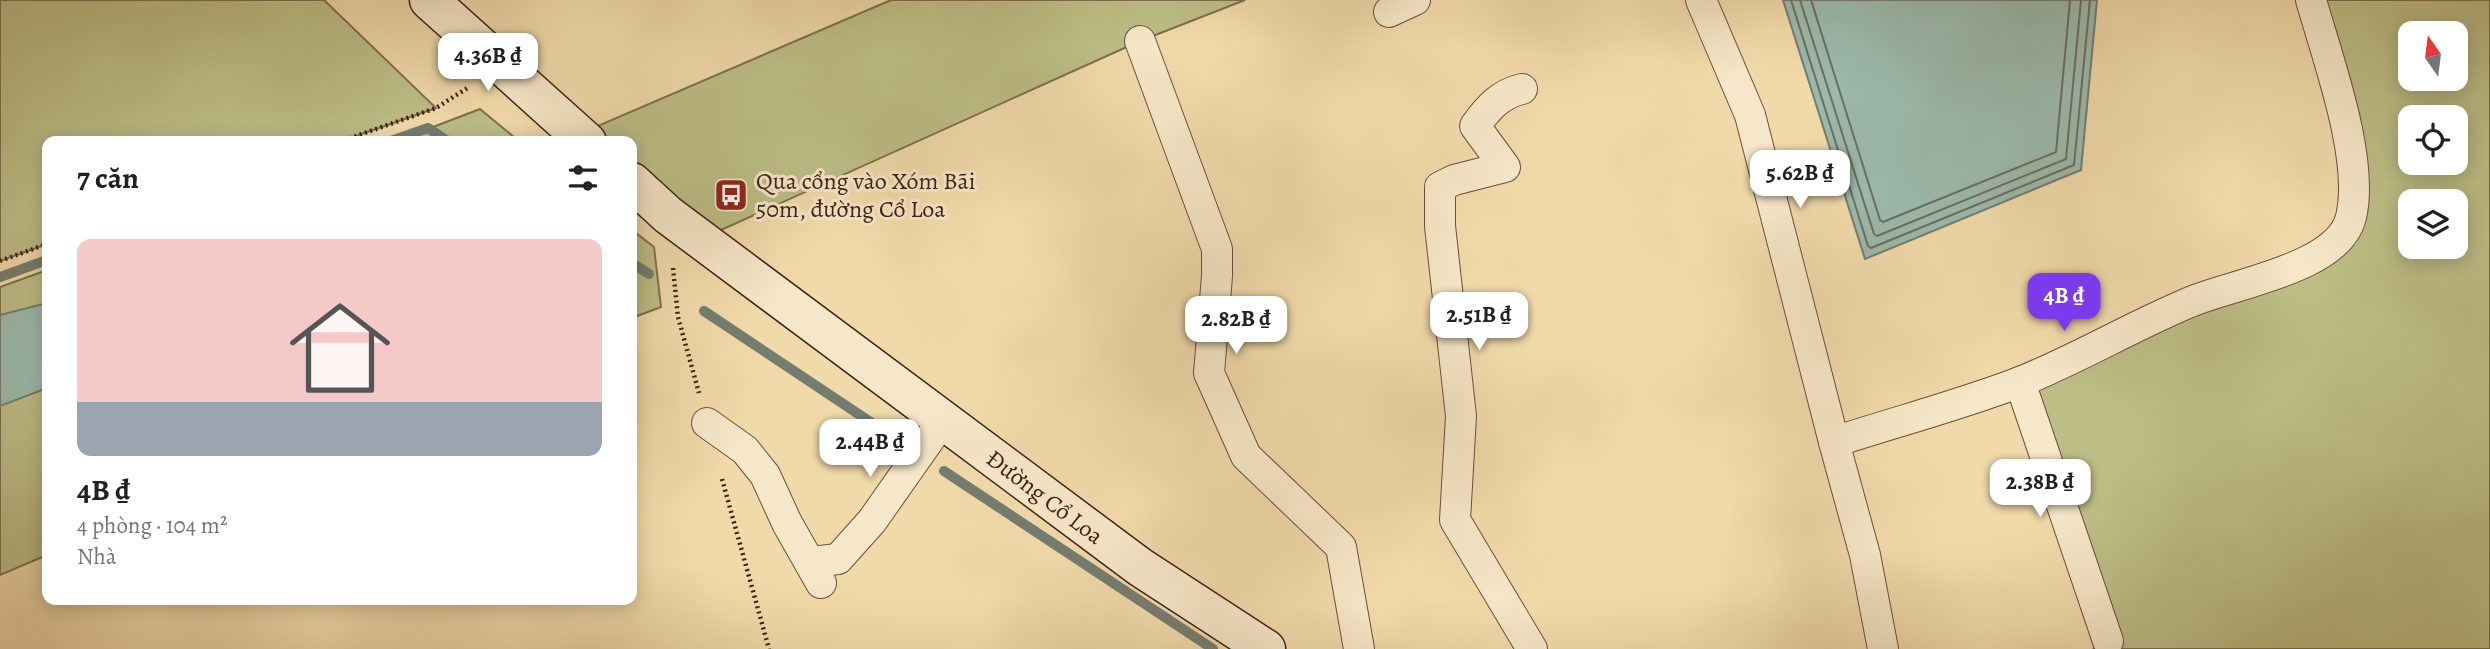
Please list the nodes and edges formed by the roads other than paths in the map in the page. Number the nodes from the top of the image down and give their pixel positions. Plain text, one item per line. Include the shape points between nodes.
1 (429, 0) edge
2 (1701, 0) edge
3 (2311, 0) edge
4 (1140, 41) dead end
5 (1522, 89) dead end
6 (580, 136) edge
7 (637, 187) edge
8 (2020, 382) junction
9 (943, 420) junction
10 (707, 423) dead end
11 (1833, 442) junction
12 (2108, 641) dead end
13 (1266, 649) edge
14 (1359, 649) edge
15 (1532, 649) edge
16 (1883, 649) edge

1 - 6 street
2 - 11 street via 1750,115
3 - 8 street via 2349,135 2351,218 2340,237 2295,268 2190,301
4 - 14 street via 1217,249 1209,373 1246,456 1341,547
5 - 15 street via 1490,105 1475,126 1505,167 1440,187 1440,226 1461,416 1455,520
7 - 9 street, Đường Cổ Loa via 668,215
8 - 11 street
8 - 12 street
9 - 10 street via 872,521 838,559 816,572 765,475 746,450
9 - 13 street, Đường Cổ Loa via 1140,567
11 - 16 street via 1865,555

